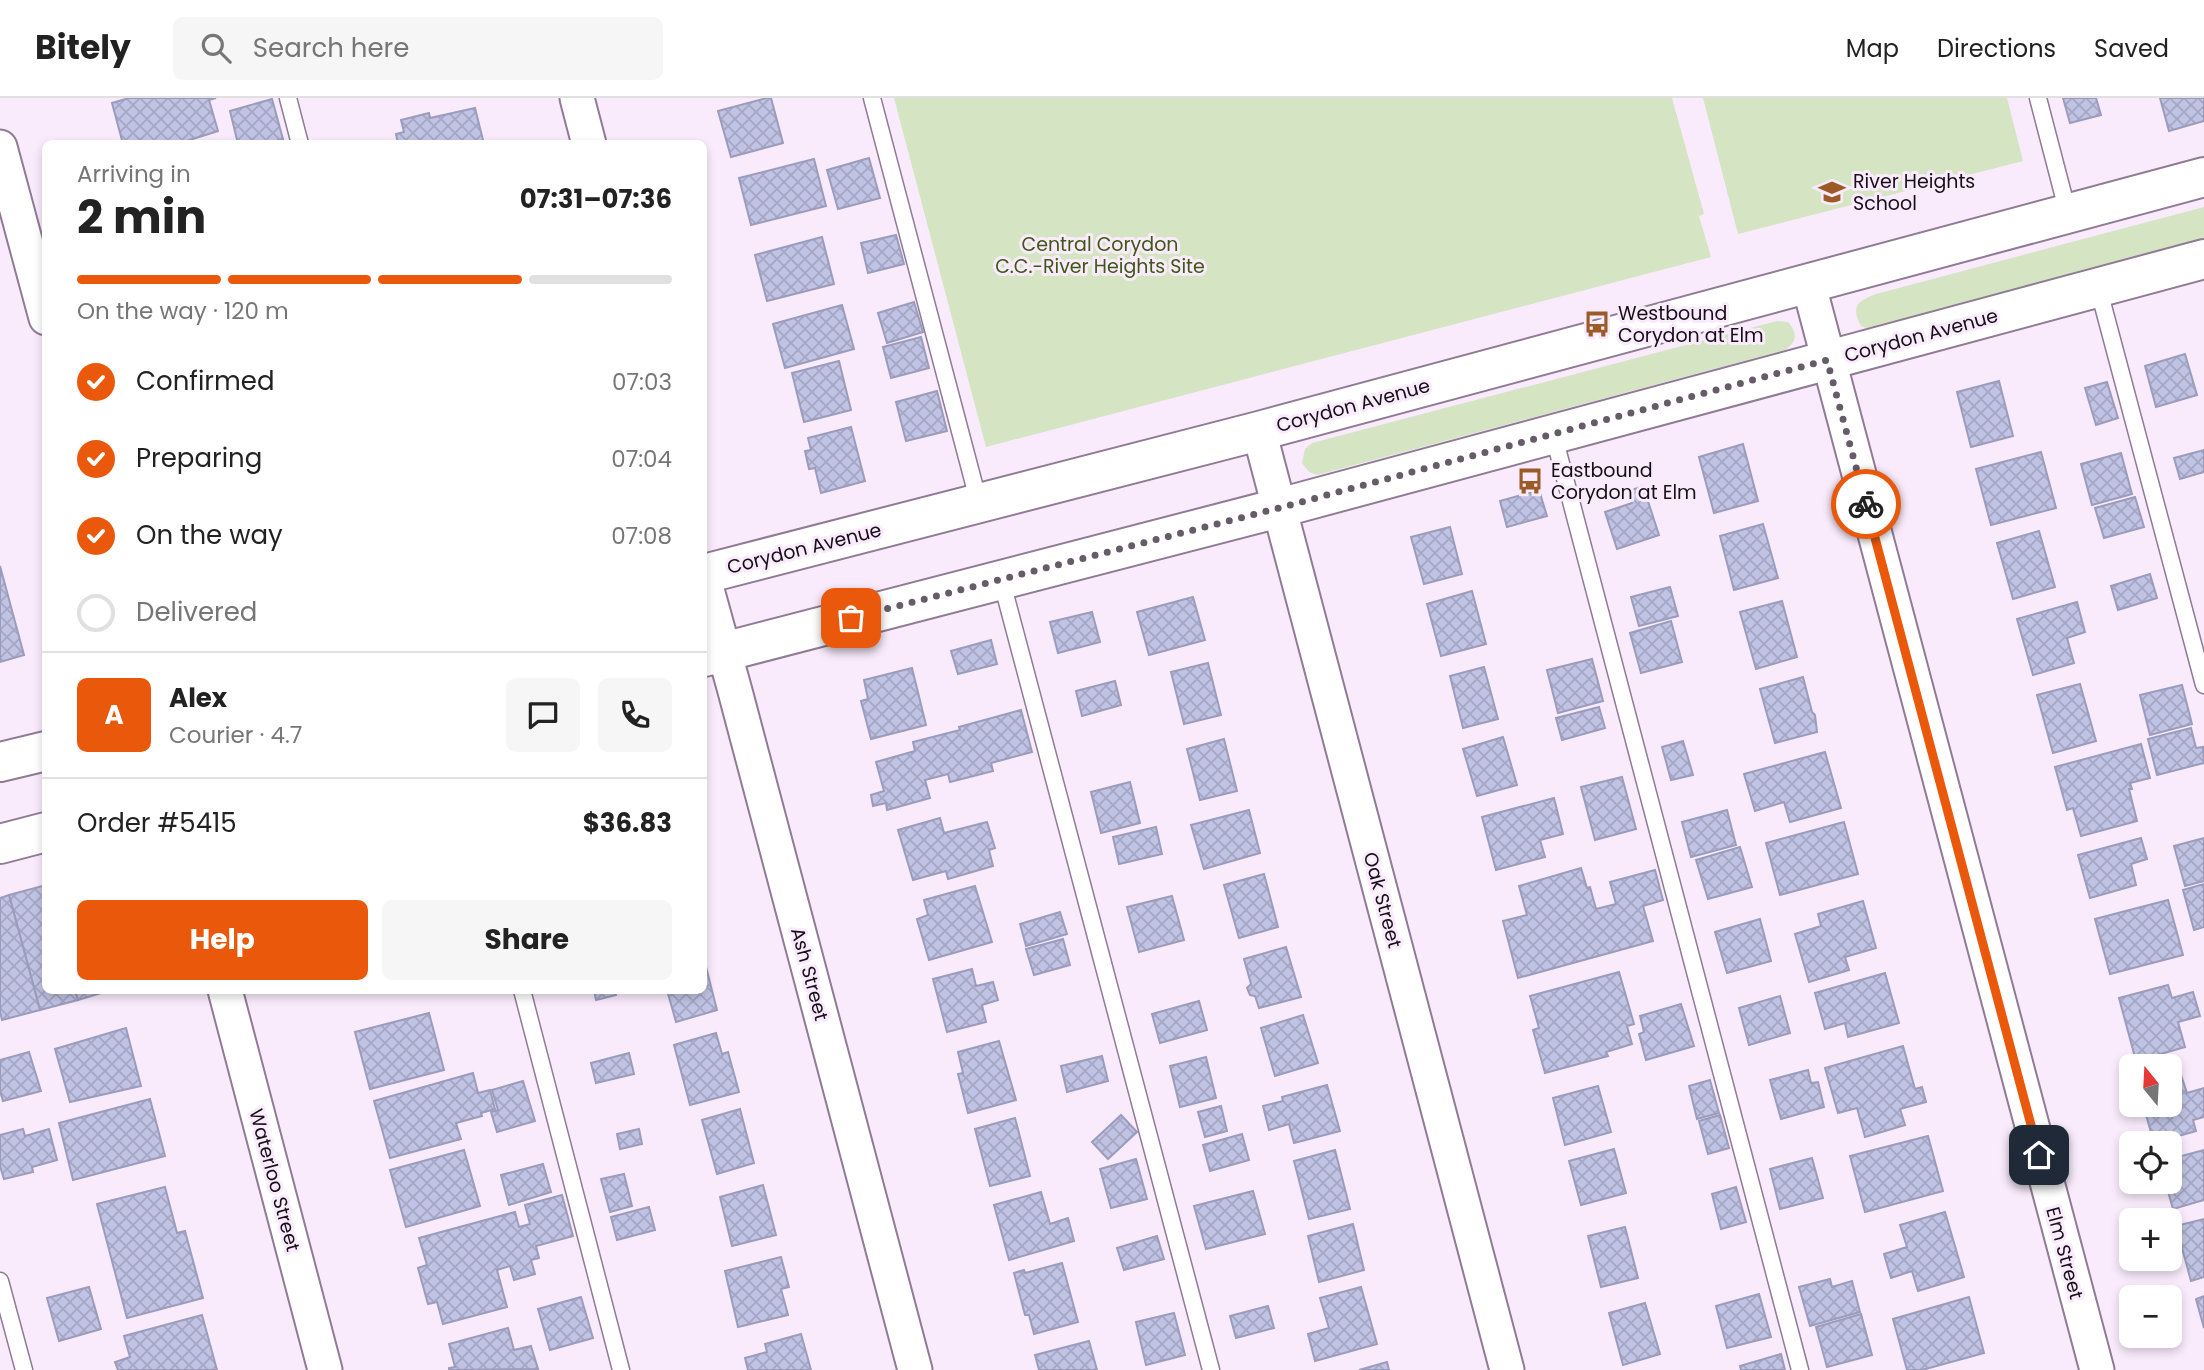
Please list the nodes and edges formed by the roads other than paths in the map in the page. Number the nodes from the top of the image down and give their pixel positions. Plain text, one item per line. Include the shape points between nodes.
1 (288, 98) edge
2 (577, 98) edge
3 (872, 98) edge
4 (2038, 98) edge
5 (299, 140) edge
6 (588, 140) edge
7 (0, 146) edge
8 (2204, 177) edge
9 (2068, 213) junction
10 (2204, 259) edge
11 (1808, 282) junction
12 (2098, 287) junction
13 (42, 303) edge
14 (1827, 360) junction
15 (1259, 431) junction
16 (1553, 433) junction
17 (979, 503) junction
18 (1279, 508) junction
19 (707, 575) edge
20 (1001, 579) junction
21 (707, 599) edge
22 (714, 654) edge
23 (2204, 685) edge
24 (42, 752) edge
25 (0, 762) edge
26 (42, 833) edge
27 (0, 844) edge
28 (226, 994) edge
29 (523, 994) edge
30 (0, 1281) edge
31 (24, 1370) edge
32 (325, 1370) edge
33 (621, 1370) edge
34 (915, 1370) edge
35 (1211, 1370) edge
36 (1507, 1370) edge
37 (1800, 1370) edge
38 (2096, 1370) edge

1 - 5 lane
2 - 6 street
3 - 17 lane
4 - 9 lane
7 - 13 street
8 - 9 main road, Corydon Avenue
9 - 11 main road, Corydon Avenue
10 - 12 main road, Corydon Avenue
11 - 14 street, Elm Street
11 - 15 main road, Corydon Avenue
12 - 14 main road, Corydon Avenue
12 - 23 lane
14 - 16 main road, Corydon Avenue
14 - 38 street, Elm Street
15 - 17 main road, Corydon Avenue
15 - 18 street, Oak Street
16 - 18 main road, Corydon Avenue
16 - 37 lane
17 - 19 main road, Corydon Avenue
18 - 20 main road, Corydon Avenue
18 - 36 street, Oak Street
20 - 22 main road, Corydon Avenue
20 - 35 lane
21 - 22 street, Ash Street
22 - 34 street, Ash Street
24 - 25 main road
26 - 27 main road
28 - 32 street, Waterloo Street
29 - 33 lane
30 - 31 lane

